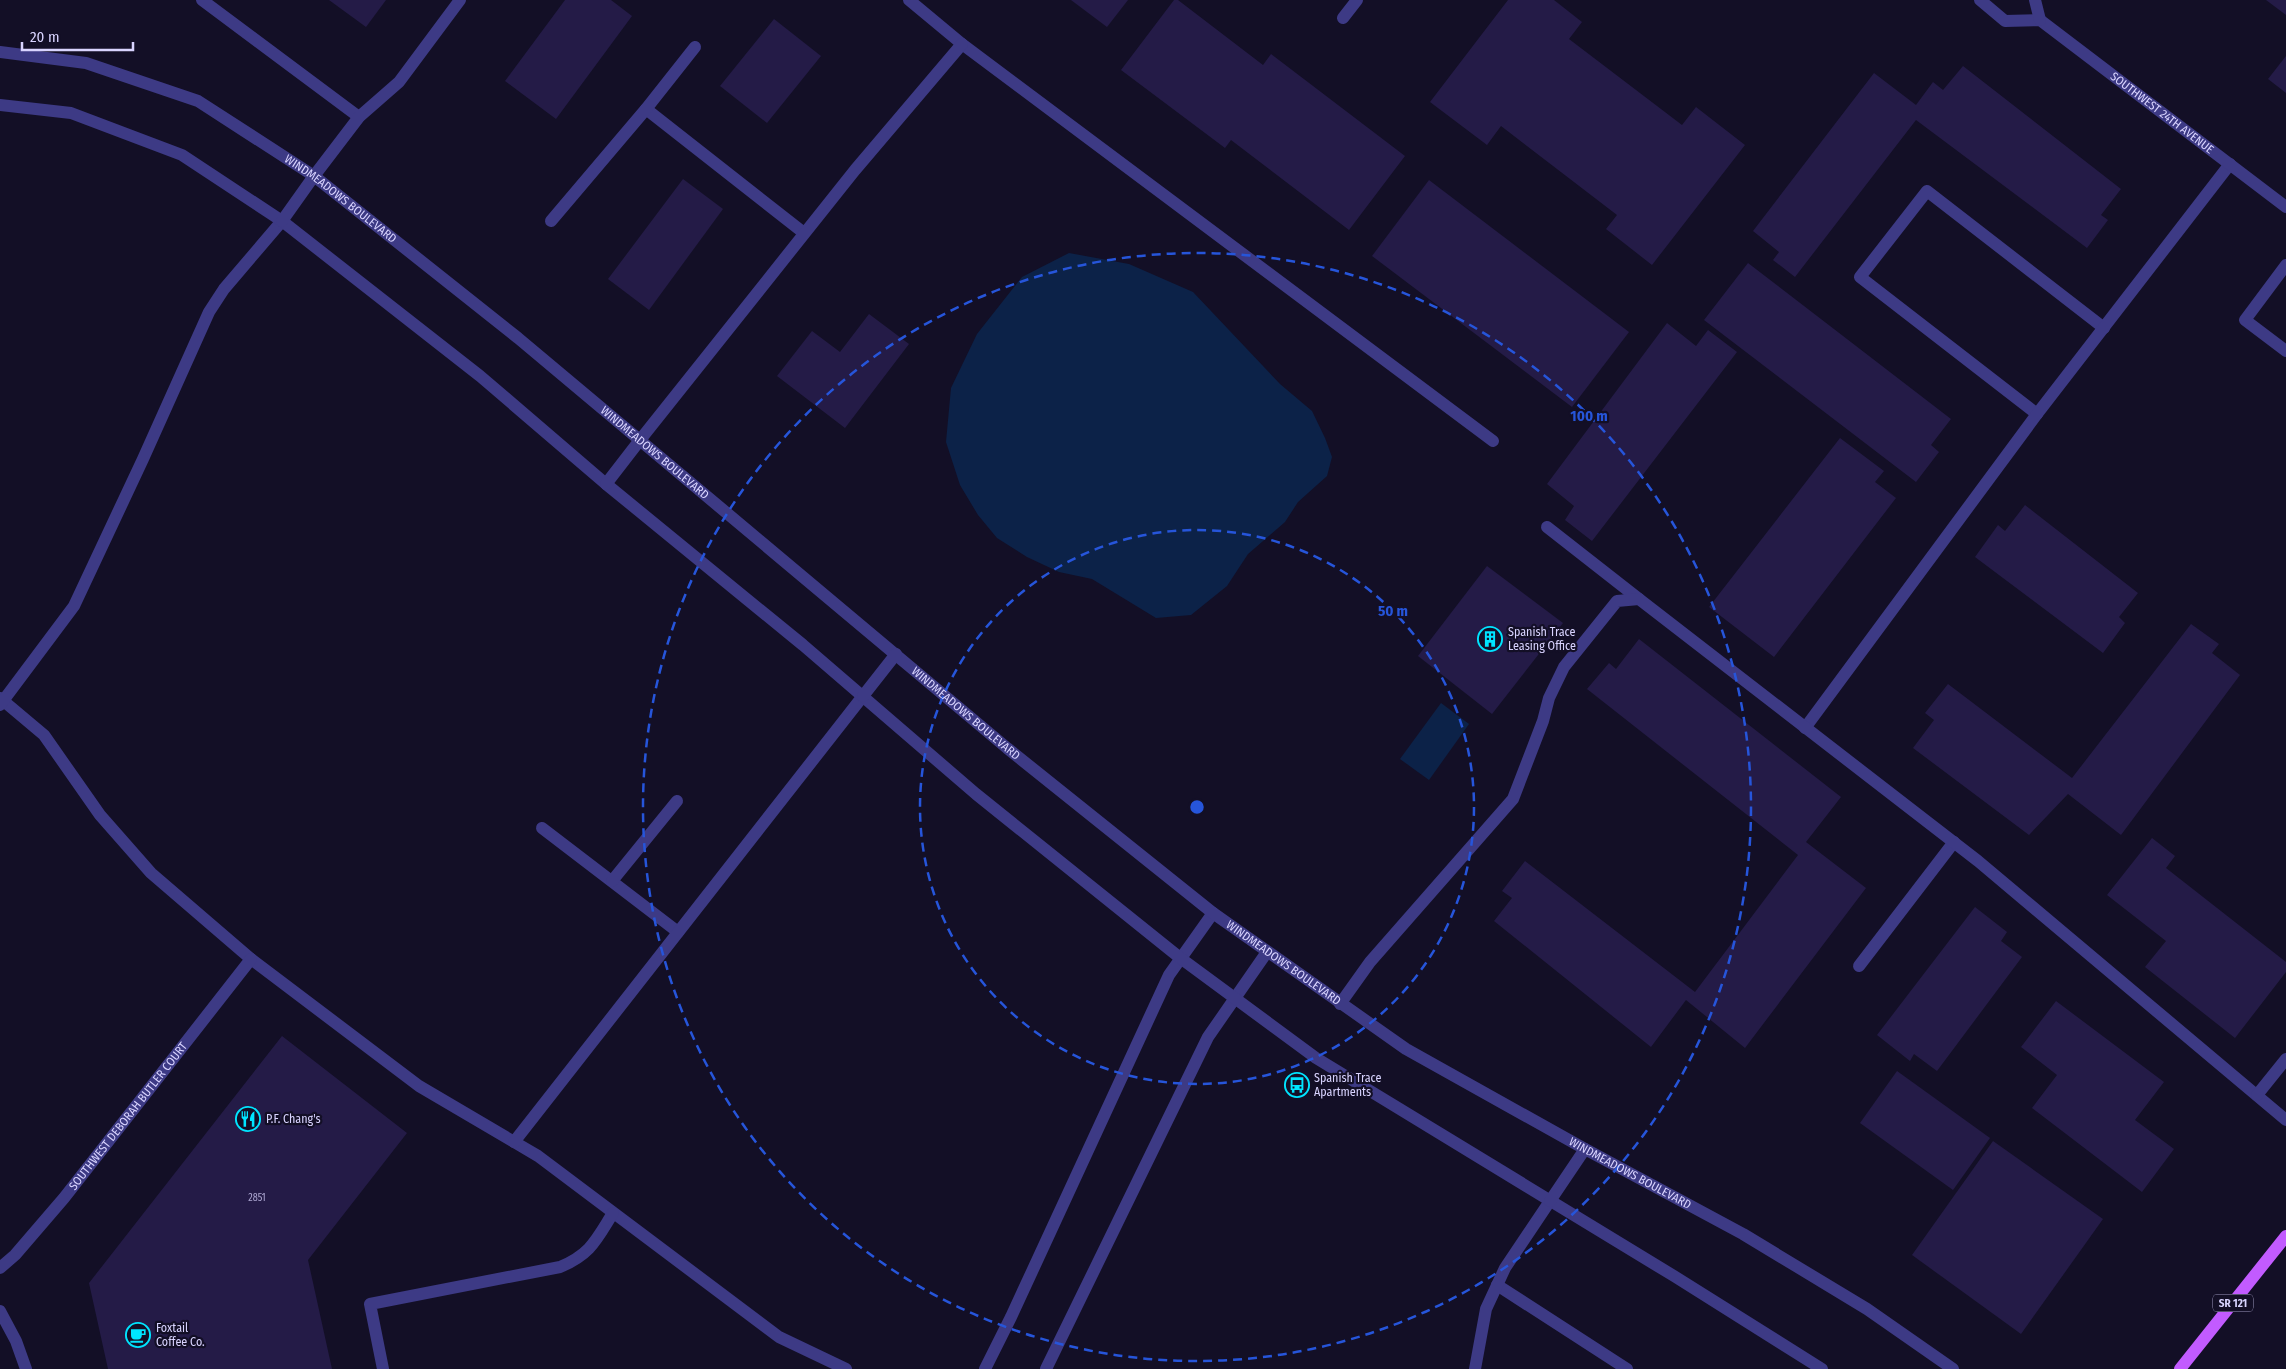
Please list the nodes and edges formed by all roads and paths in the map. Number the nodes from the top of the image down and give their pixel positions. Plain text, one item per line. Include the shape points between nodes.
1 (202, 0) edge
2 (460, 0) edge
3 (909, 0) edge
4 (1357, 0) edge
5 (1980, 0) edge
6 (2035, 0) edge
7 (1343, 18) dead end
8 (2040, 20) junction
9 (962, 44) junction
10 (695, 47) dead end
11 (0, 52) edge
12 (0, 105) edge
13 (646, 109) junction
14 (359, 117) junction
15 (2230, 164) junction
16 (314, 176) junction
17 (2286, 207) edge
18 (282, 221) junction
19 (551, 221) dead end
20 (804, 233) junction
21 (2286, 265) edge
22 (2104, 328) junction
23 (2286, 351) edge
24 (2037, 414) junction
25 (640, 440) junction
26 (1493, 441) dead end
27 (606, 484) junction
28 (1547, 527) dead end
29 (1639, 599) junction
30 (896, 654) junction
31 (863, 696) junction
32 (1, 701) edge
33 (1805, 728) junction
34 (677, 801) dead end
35 (542, 828) dead end
36 (1954, 842) junction
37 (612, 881) junction
38 (1213, 913) junction
39 (678, 932) junction
40 (1267, 952) junction
41 (1179, 957) junction
42 (251, 959) junction
43 (1859, 966) dead end
44 (1235, 998) junction
45 (1340, 1004) junction
46 (2286, 1059) edge
47 (2257, 1095) junction
48 (2286, 1120) edge
49 (514, 1142) junction
50 (1585, 1149) junction
51 (1550, 1201) junction
52 (613, 1213) junction
53 (2286, 1236) edge
54 (0, 1268) edge
55 (1497, 1285) junction
56 (0, 1311) edge
57 (26, 1369) edge
58 (383, 1369) edge
59 (846, 1369) edge
60 (985, 1369) edge
61 (1046, 1369) edge
62 (1475, 1369) edge
63 (1627, 1369) edge
64 (1822, 1369) edge
65 (1953, 1369) edge
66 (2180, 1369) edge

1 - 14 street
2 - 14 street via 398,82
3 - 9 street
4 - 7 street
5 - 8 street via 2005,21
6 - 8 street
8 - 15 street, SOUTHWEST 24TH AVENUE
9 - 20 street
9 - 26 street
10 - 13 street
11 - 16 street, WINDMEADOWS BOULEVARD via 86,63 198,101
12 - 18 street via 71,113 182,155
13 - 19 street
13 - 20 street
14 - 16 street
15 - 17 street, SOUTHWEST 24TH AVENUE
15 - 22 street
16 - 18 street
16 - 25 street, WINDMEADOWS BOULEVARD
18 - 27 street via 480,376
18 - 32 street via 208,312 144,459 74,606
20 - 25 street
21 - 23 street via 2245,320
22 - 24 street
22 - 24 street via 1927,192 1860,277
24 - 33 street
25 - 27 street
25 - 30 street, WINDMEADOWS BOULEVARD
27 - 31 street via 804,644
28 - 29 street
29 - 33 street
29 - 45 street via 1617,601 1564,667 1549,698 1514,799 1370,962
30 - 31 street
30 - 38 street, WINDMEADOWS BOULEVARD via 1007,748
31 - 39 street
31 - 41 street via 976,794
32 - 42 street via 44,735 100,815 151,873
33 - 36 street
34 - 37 street
35 - 37 street
36 - 43 street
36 - 47 street
37 - 39 street
38 - 40 street, WINDMEADOWS BOULEVARD
38 - 41 street
39 - 49 street
40 - 44 street
40 - 45 street, WINDMEADOWS BOULEVARD
41 - 44 street
41 - 60 street
42 - 49 street via 419,1086
42 - 54 street, SOUTHWEST DEBORAH BUTLER COURT via 64,1198
44 - 51 street via 1316,1058
44 - 61 street via 1208,1037
45 - 50 street, WINDMEADOWS BOULEVARD via 1406,1049
46 - 47 street
47 - 48 street
49 - 52 street via 538,1156
50 - 51 street
50 - 65 street, WINDMEADOWS BOULEVARD via 1744,1234 1867,1309
51 - 55 street
51 - 64 street
52 - 58 street via 590,1248 578,1259 560,1267 370,1304
52 - 59 street via 779,1337
53 - 66 main road, SR 121
55 - 62 street via 1486,1309
55 - 63 street
56 - 57 street

